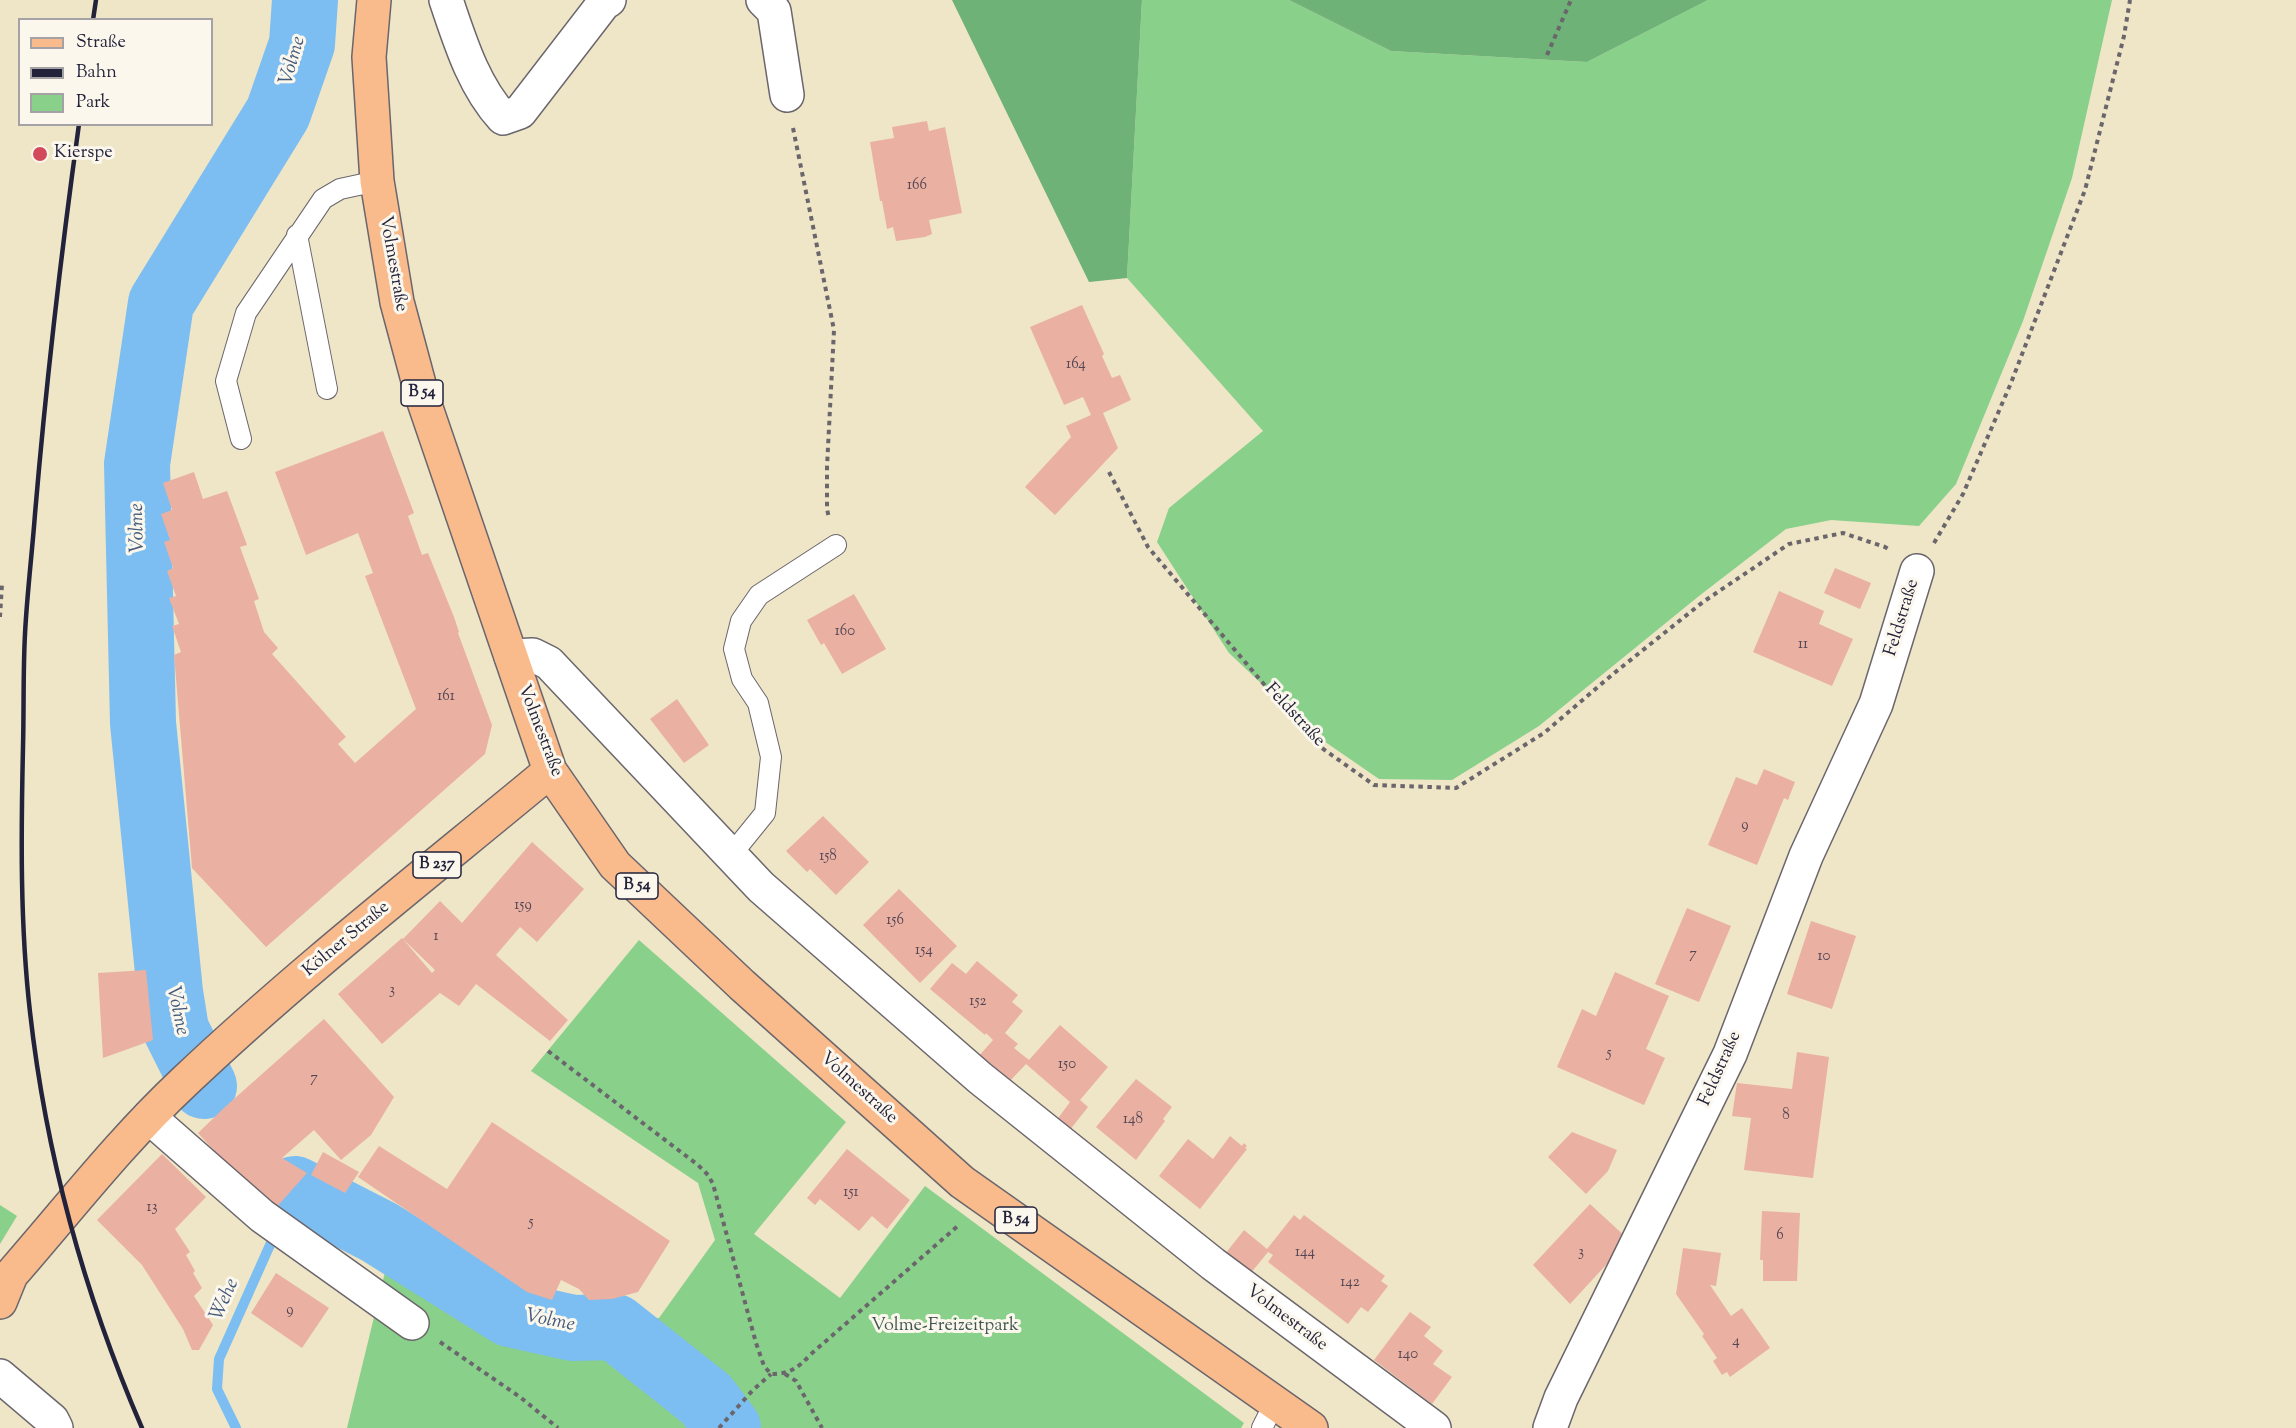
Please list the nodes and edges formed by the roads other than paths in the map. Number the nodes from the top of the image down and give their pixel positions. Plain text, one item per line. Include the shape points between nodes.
1 (374, 0) edge
2 (446, 0) edge
3 (609, 0) edge
4 (763, 0) edge
5 (787, 95) road end
6 (377, 181) junction
7 (297, 235) junction
8 (327, 389) dead end
9 (241, 439) dead end
10 (836, 545) road end
11 (1917, 571) road end
12 (511, 656) junction
13 (550, 771) junction
14 (731, 855) junction
15 (150, 1117) junction
16 (0, 1302) edge
17 (412, 1323) road end
18 (0, 1376) edge
19 (1268, 1416) edge
20 (56, 1428) edge
21 (1311, 1428) edge
22 (1434, 1428) edge
23 (1550, 1428) edge

1 - 6 main road, Volmestraße / B 54 via 369,57
2 - 3 street via 467,61 490,105 502,118 520,112
4 - 5 street via 774,11
6 - 7 lane via 340,189 323,199
6 - 12 main road, Volmestraße / B 54 via 397,302 423,399
7 - 8 lane
7 - 9 lane via 246,313 226,381
10 - 14 lane via 759,595 741,621 734,649 742,679 758,702 771,757 765,813
11 - 23 street, Feldstraße via 1876,704 1806,856 1730,1054 1561,1398
12 - 13 main road, Volmestraße / B 54
12 - 14 street, Volmestraße via 533,655 549,663
13 - 15 main road, Kölner Straße / B 237 via 324,958
13 - 19 main road, Volmestraße / B 54 via 615,865 808,1044 962,1182
14 - 22 street, Volmestraße via 761,887 980,1078 1213,1264
15 - 16 main road, Kölner Straße / B 237 via 11,1275
15 - 17 street via 278,1228
18 - 20 street via 52,1420
19 - 21 main road, Volmestraße / B 54

